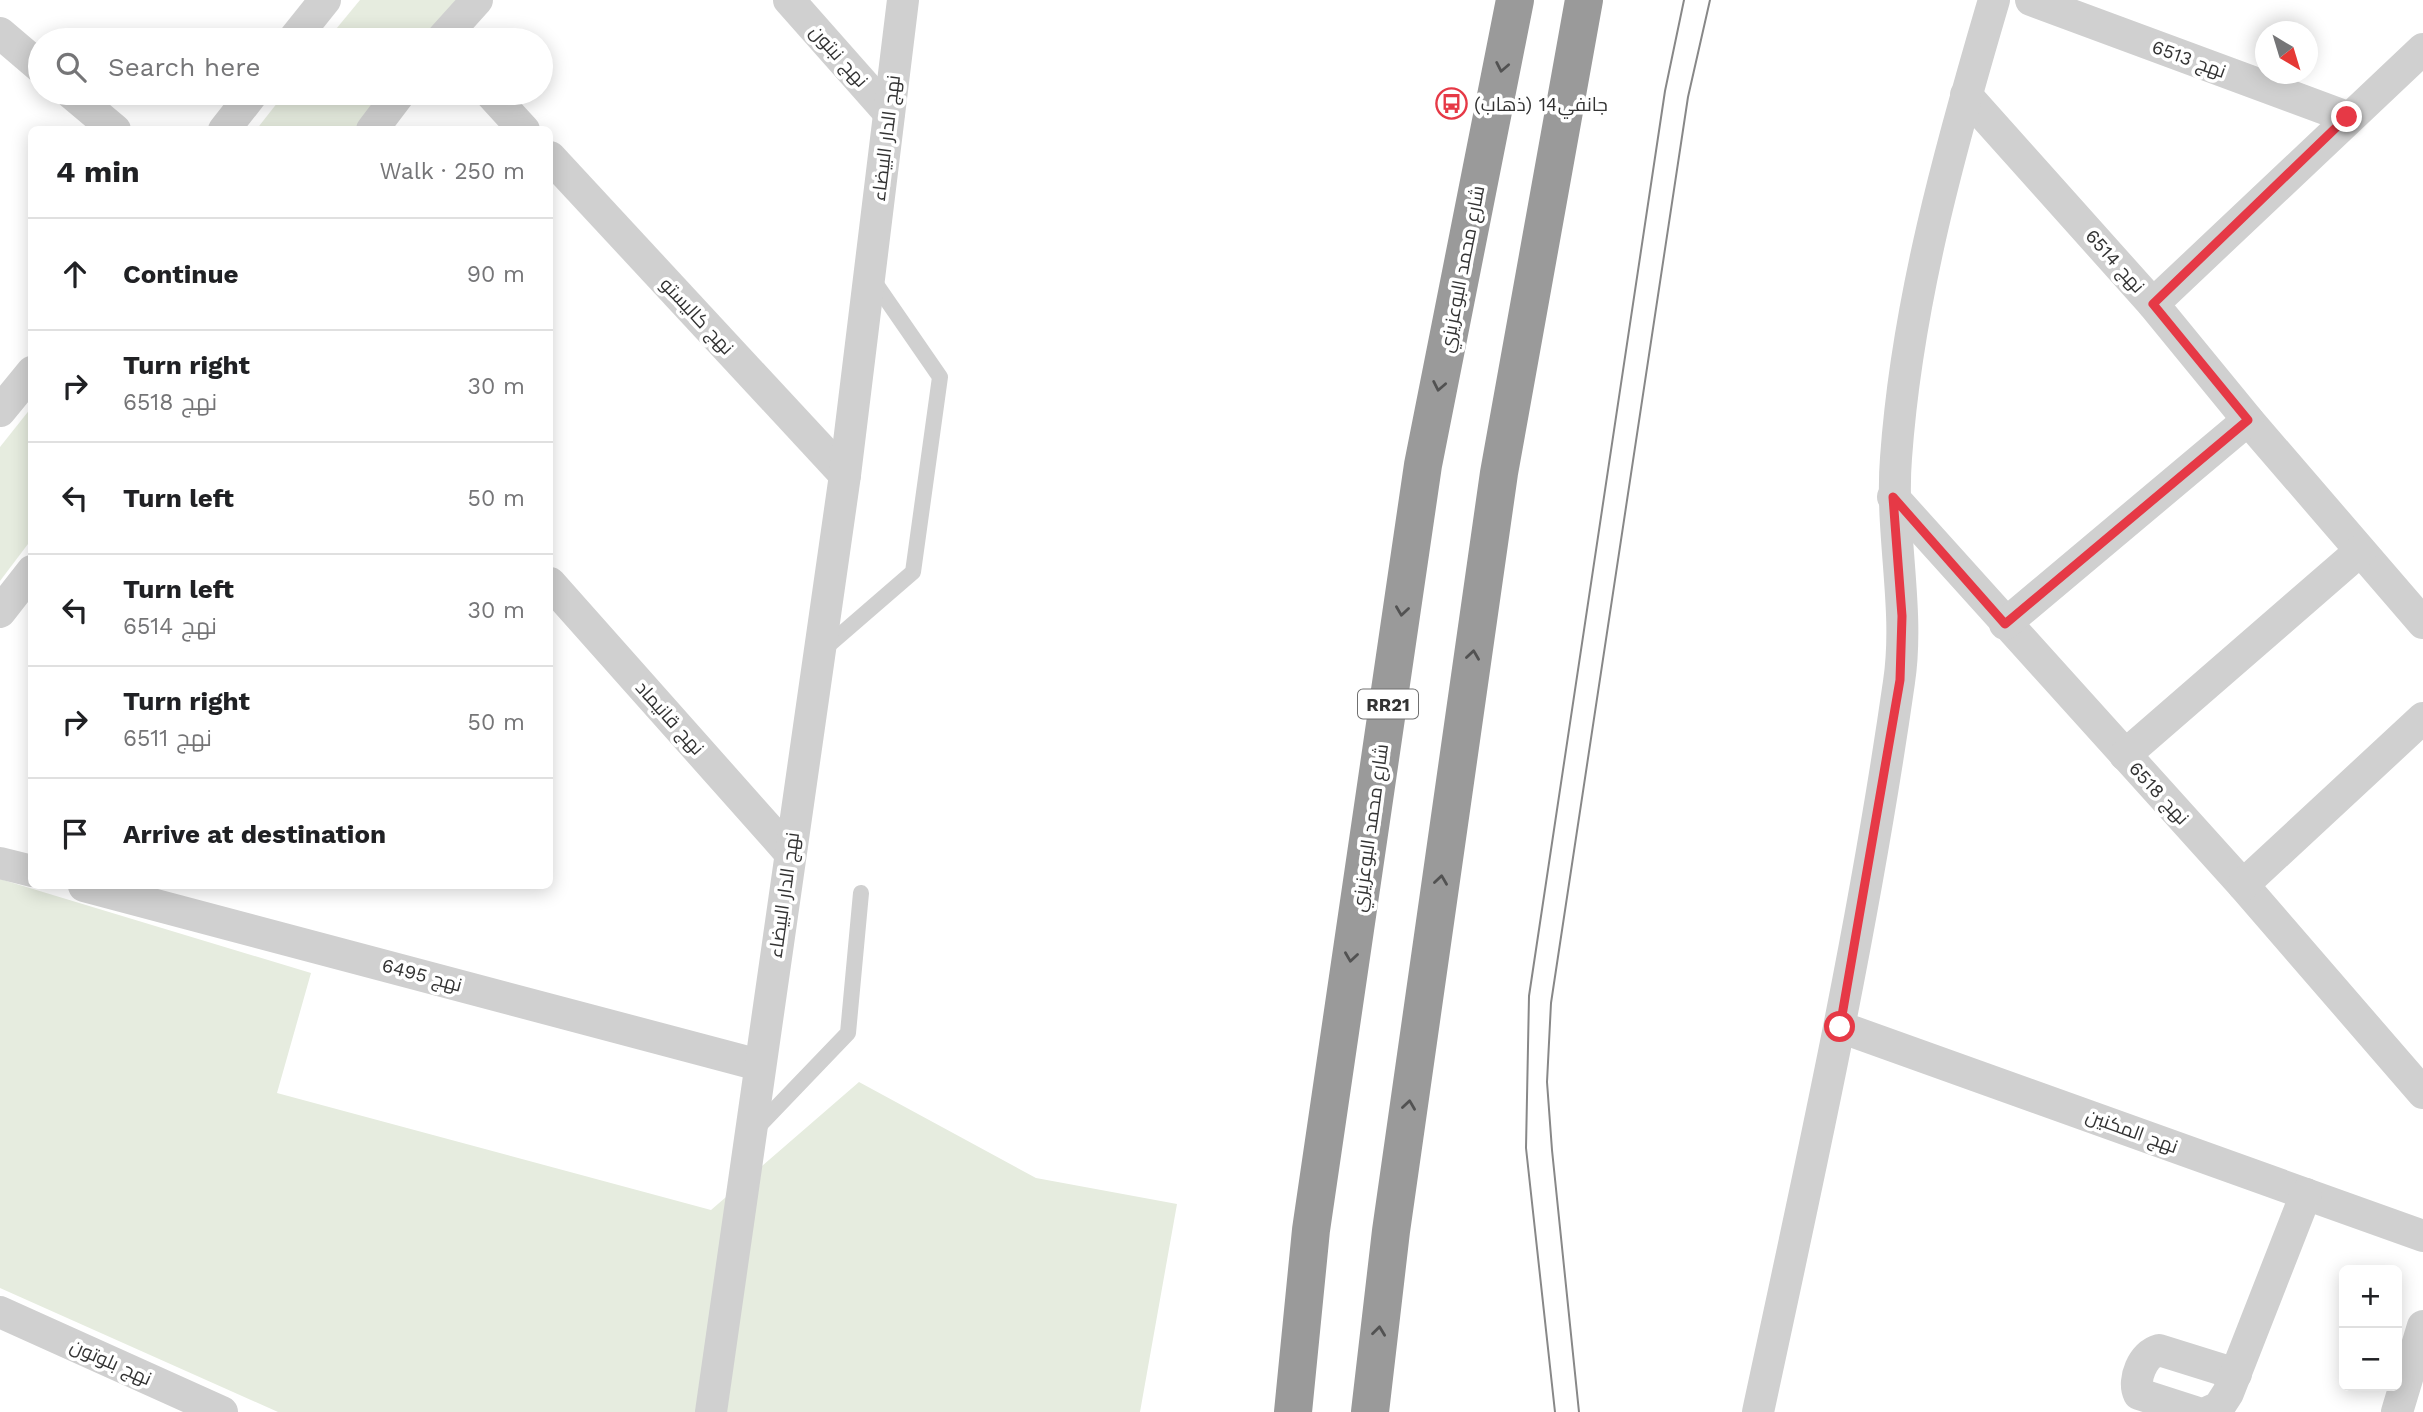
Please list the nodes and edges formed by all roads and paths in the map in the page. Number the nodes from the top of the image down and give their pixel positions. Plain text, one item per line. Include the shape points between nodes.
1 (325, 0) edge
2 (477, 0) edge
3 (789, 0) edge
4 (903, 0) edge
5 (1515, 0) edge
6 (1584, 0) edge
7 (1994, 0) edge
8 (2031, 0) edge
9 (303, 28) edge
10 (452, 28) edge
11 (0, 33) edge
12 (2423, 49) edge
13 (28, 57) edge
14 (1966, 95) junction
15 (85, 105) edge
16 (244, 105) edge
17 (391, 105) edge
18 (501, 105) edge
19 (889, 113) junction
20 (2347, 117) junction
21 (110, 126) edge
22 (227, 126) edge
23 (375, 126) edge
24 (520, 126) edge
25 (553, 160) edge
26 (870, 275) junction
27 (2153, 304) junction
28 (28, 377) edge
29 (0, 411) edge
30 (2248, 420) junction
31 (845, 475) junction
32 (1893, 497) junction
33 (2360, 551) junction
34 (28, 576) edge
35 (553, 586) edge
36 (0, 612) edge
37 (2423, 623) edge
38 (2005, 624) junction
39 (817, 654) junction
40 (2423, 718) edge
41 (2124, 755) junction
42 (790, 853) junction
43 (0, 863) edge
44 (28, 871) edge
45 (2243, 885) junction
46 (95, 889) edge
47 (861, 893) dead end
48 (1840, 1027) junction
49 (759, 1065) junction
50 (2423, 1093) edge
51 (750, 1136) junction
52 (2306, 1194) junction
53 (2423, 1236) edge
54 (0, 1312) edge
55 (2423, 1326) edge
56 (2236, 1374) junction
57 (222, 1412) edge
58 (711, 1412) edge
59 (1293, 1412) edge
60 (1370, 1412) edge
61 (1758, 1412) edge
62 (2195, 1412) edge
63 (2208, 1412) edge
64 (2397, 1412) edge

1 - 9 street
2 - 10 street
3 - 19 street, نهج نبتون
4 - 19 street, نهج الدار البيضاء
5 -> 59 highway, شارع محمد البوعزيزي / RR21 via 1423,465 1311,1230
60 -> 6 highway via 1391,1231 1499,473
7 - 14 street
8 - 20 street, نهج 6513
11 - 13 street
12 - 20 street
14 - 27 street, نهج 6514
14 - 32 street via 1919,301 1897,436
15 - 21 street
16 - 22 street
17 - 23 street
18 - 24 street
19 - 26 street, نهج الدار البيضاء
20 - 27 street
25 - 31 street, نهج كاليستو
26 - 31 street, نهج الدار البيضاء
26 - 39 lane via 940,377 914,572
27 - 30 street, نهج 6514
28 - 29 street
30 - 33 street, نهج 6514
30 - 38 street
31 - 39 street, نهج الدار البيضاء
32 - 38 street, نهج 6518
32 - 48 street via 1902,616 1900,680
33 - 37 street, نهج 6514
33 - 41 street
34 - 36 street
35 - 42 street, نهج قانيماد
38 - 41 street, نهج 6518
39 - 42 street, نهج الدار البيضاء
40 - 45 street
41 - 45 street, نهج 6518
42 - 49 street, نهج الدار البيضاء
43 - 44 street
45 - 50 street, نهج 6518
46 - 49 street, نهج 6495
47 - 51 lane via 848,1033
48 - 52 street, نهج المكنين
48 - 61 street
49 - 51 street, نهج الدار البيضاء
51 - 58 street, نهج الدار البيضاء
52 - 53 street, نهج المكنين
52 - 56 street
54 - 57 street, نهج بلوتون
55 - 64 street
56 - 62 street via 2159,1350 2151,1353 2136,1378 2139,1394
56 - 63 street via 2219,1407

